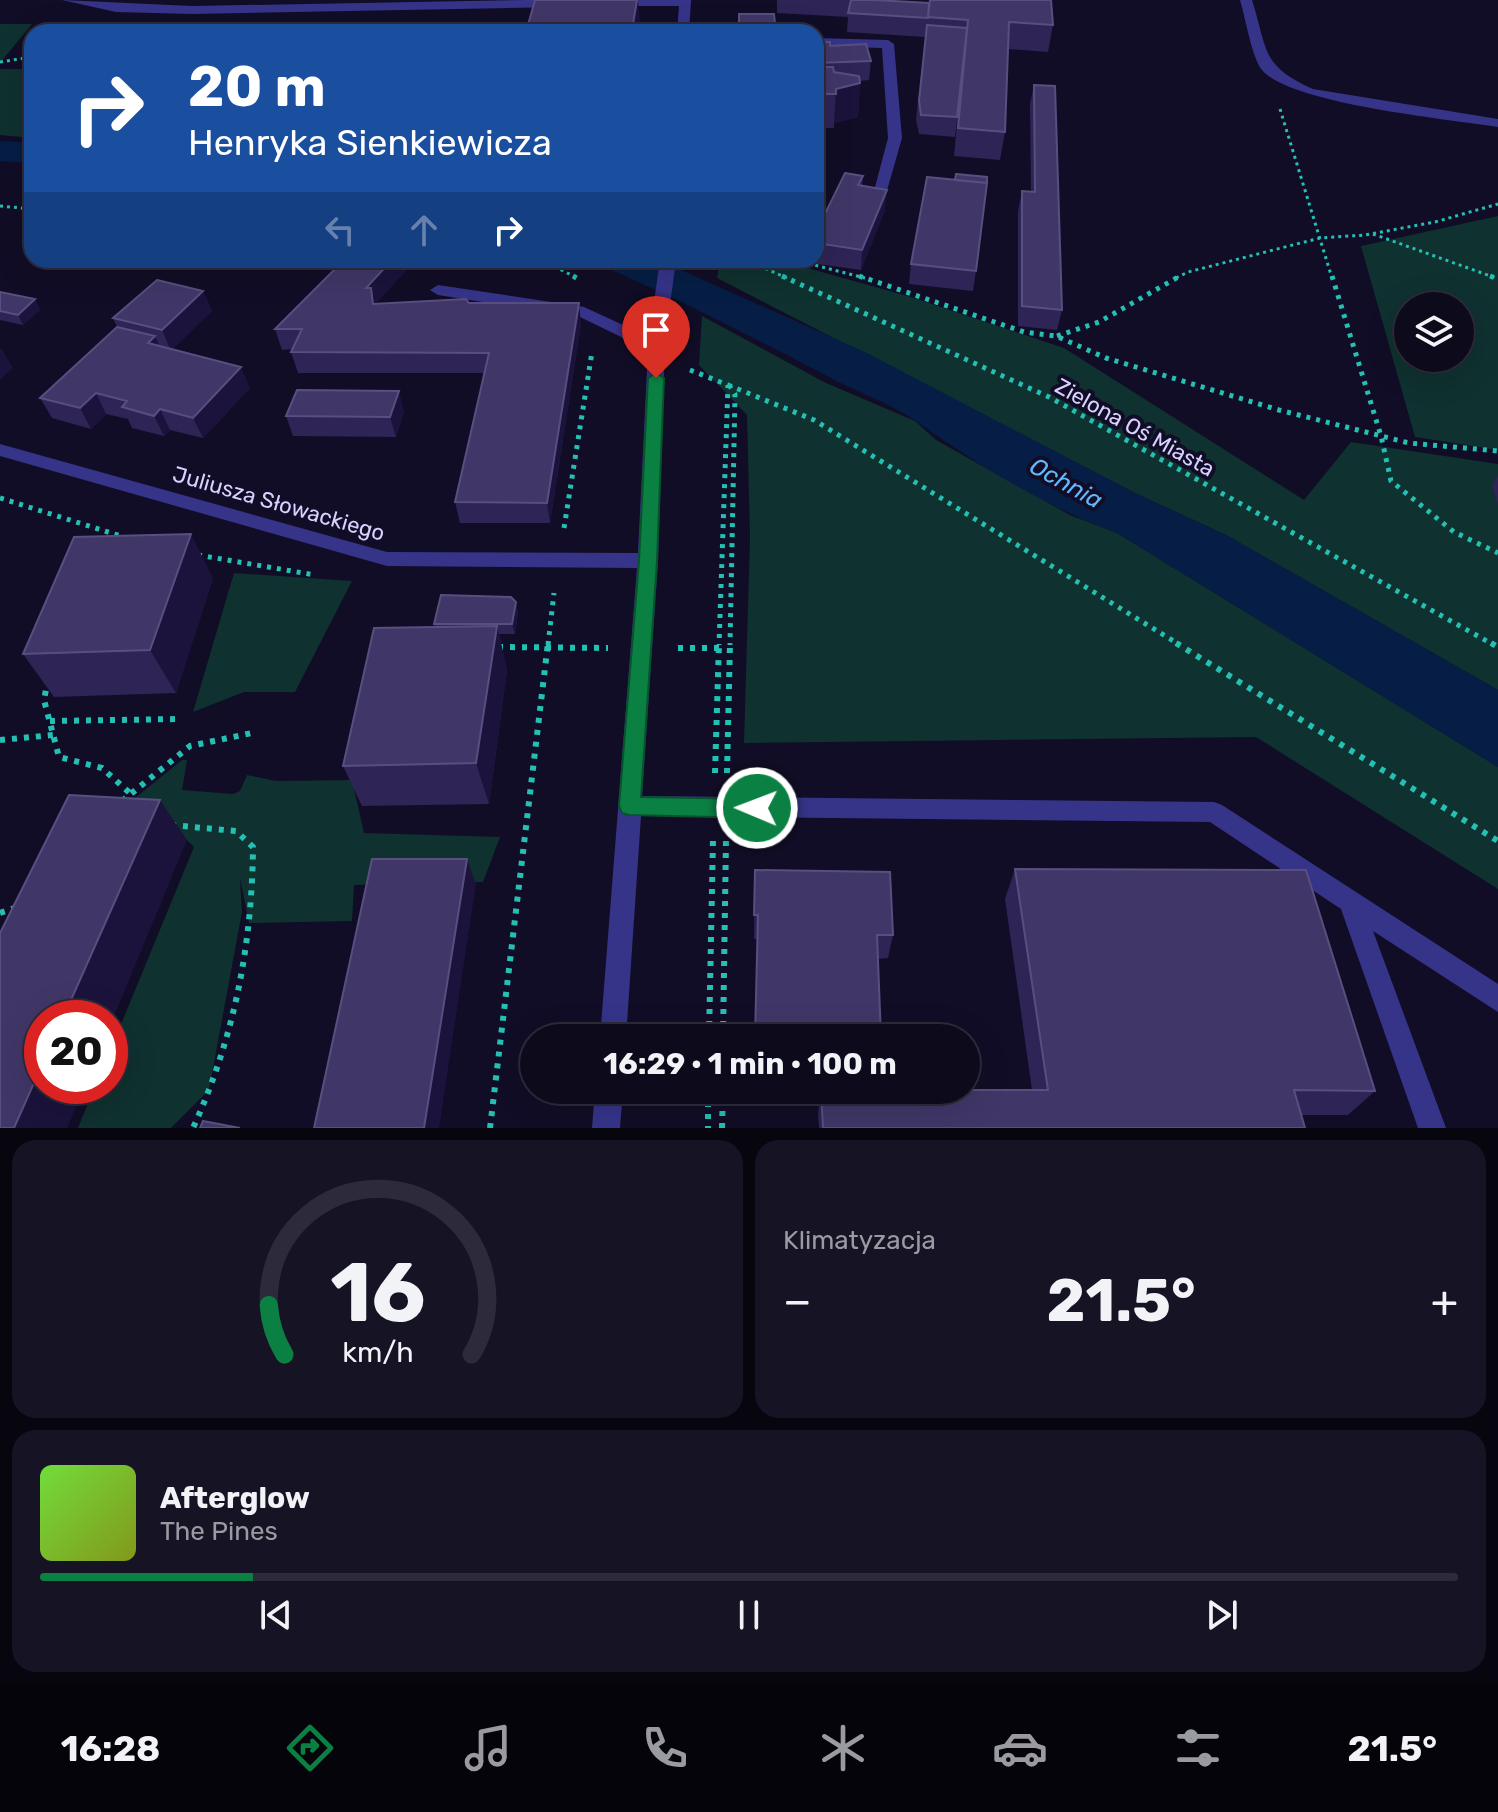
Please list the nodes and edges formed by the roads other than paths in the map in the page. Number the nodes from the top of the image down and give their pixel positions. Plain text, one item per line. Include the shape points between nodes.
1 (68, 0) edge
2 (1246, 0) edge
3 (685, 1) edge
4 (570, 3) edge
5 (602, 3) edge
6 (684, 24) edge
7 (824, 42) edge
8 (1498, 123) edge
9 (881, 191) edge
10 (667, 268) edge
11 (438, 290) dead end
12 (657, 342) junction
13 (0, 450) edge
14 (648, 561) junction
15 (629, 806) junction
16 (1350, 901) junction
17 (1498, 999) edge
18 (614, 1024) edge
19 (608, 1104) edge
20 (606, 1128) edge
21 (1432, 1128) edge

1 - 4 street via 116,8 192,10
2 - 8 street via 1266,67 1284,81 1310,92
3 - 5 street
3 - 6 street
7 - 9 street via 888,44 895,138
10 - 12 street
11 - 12 street via 584,312
12 - 14 street
13 - 14 street, Juliusza Słowackiego via 387,559
14 - 15 street
15 - 16 street via 1214,812
15 - 18 street
16 - 17 street
16 - 21 street
19 - 20 street

